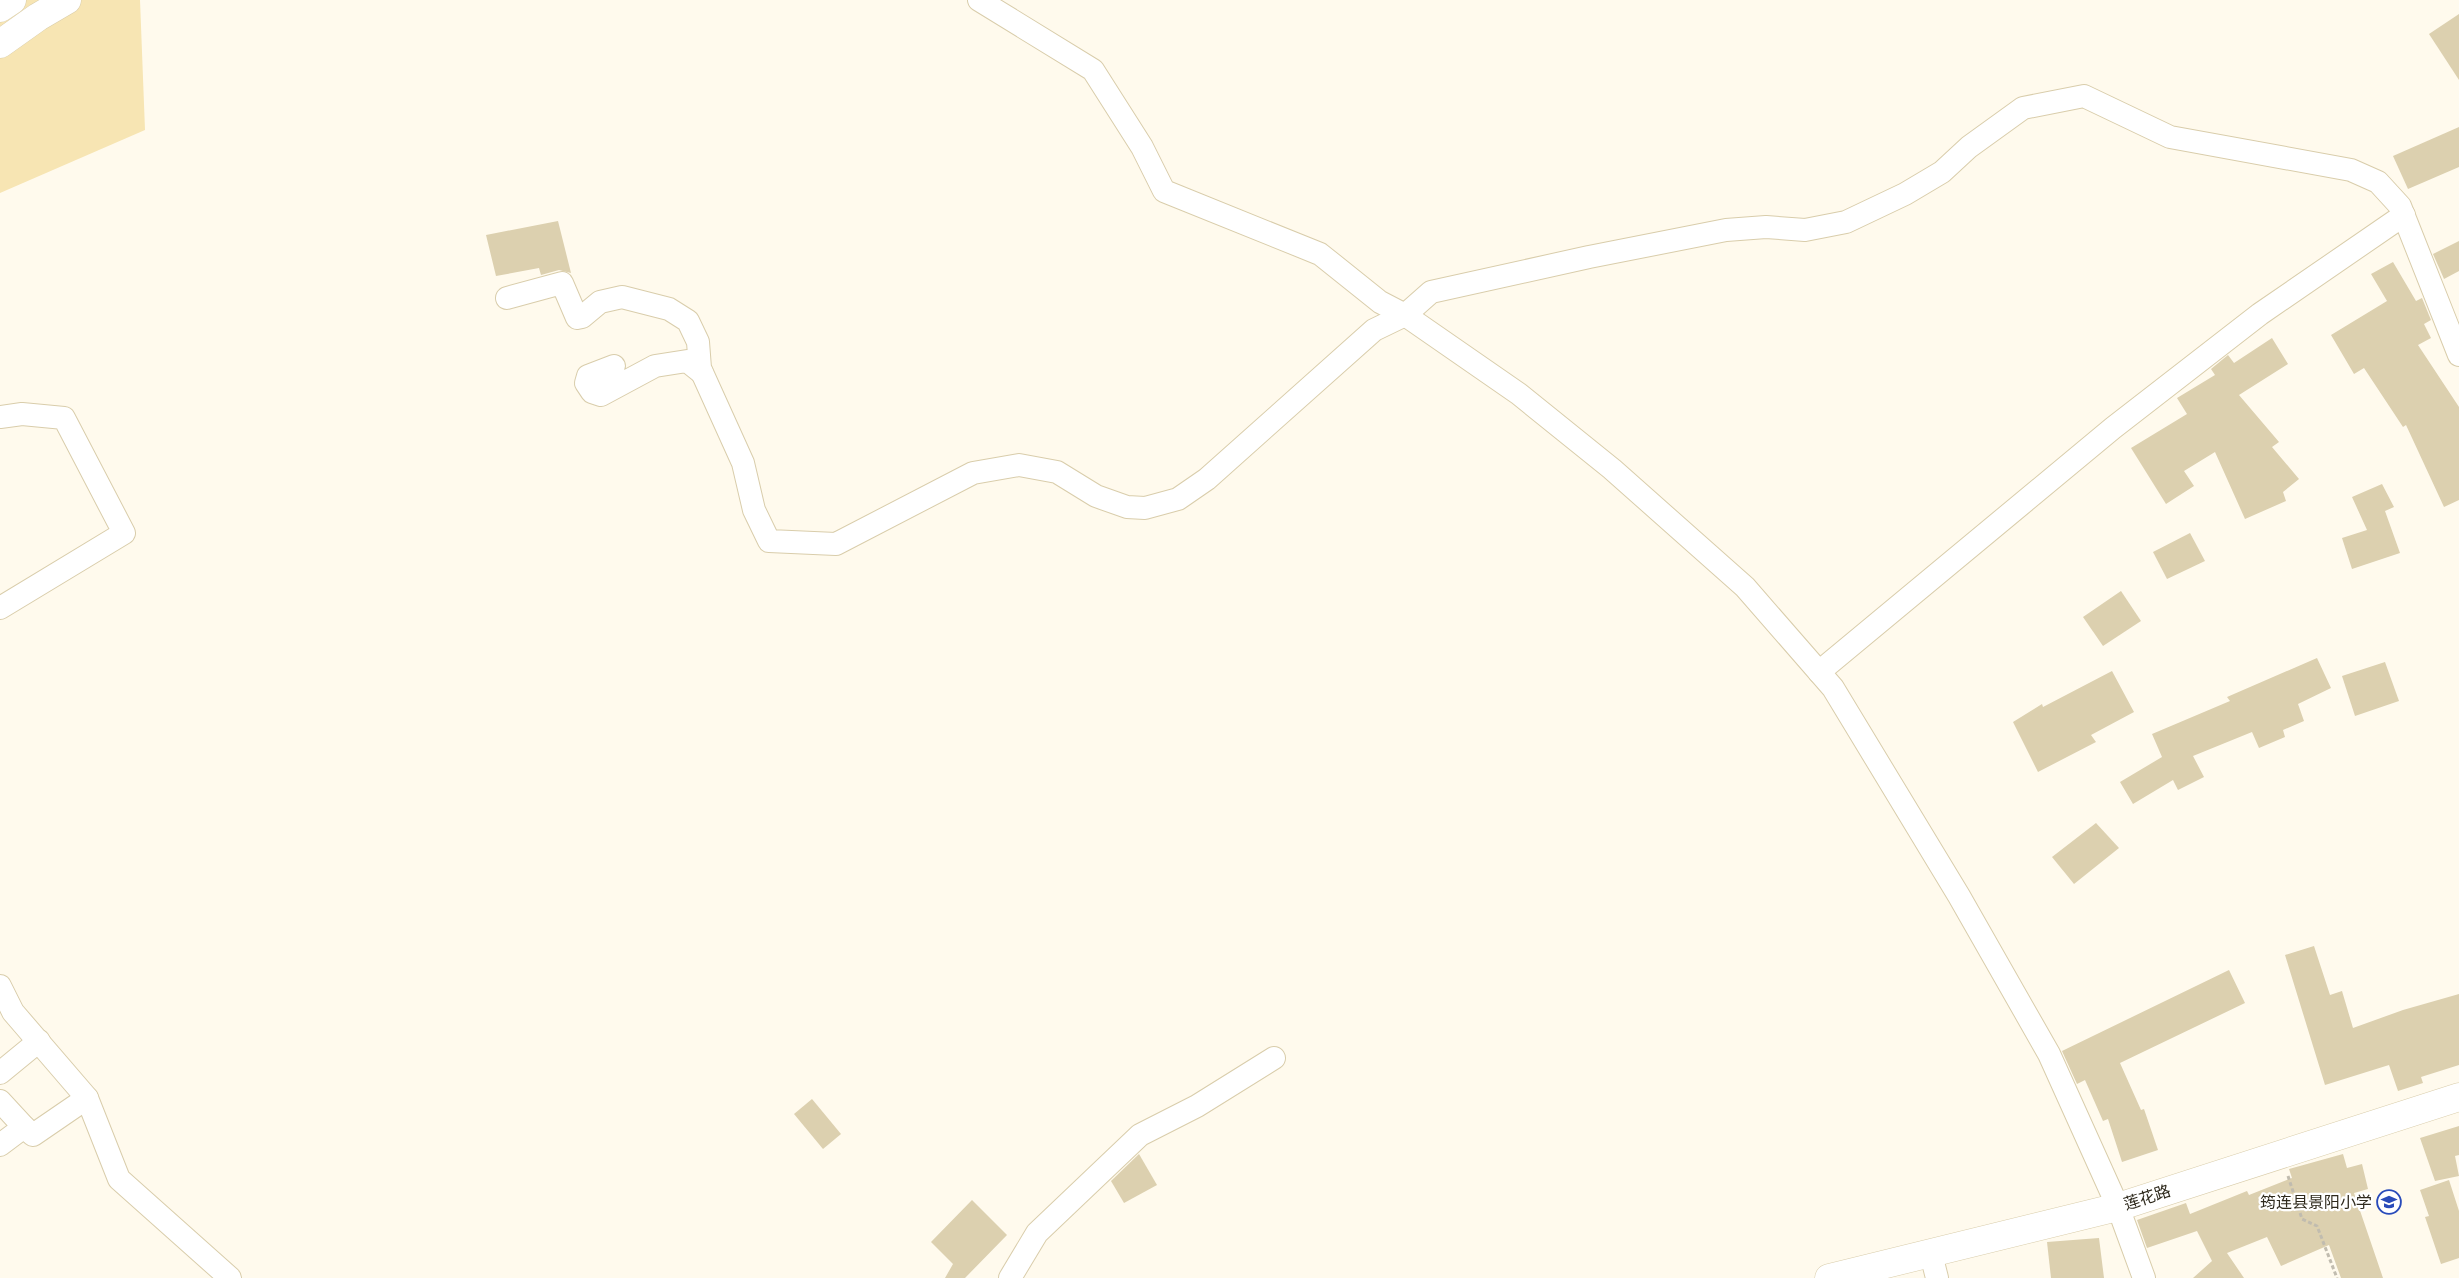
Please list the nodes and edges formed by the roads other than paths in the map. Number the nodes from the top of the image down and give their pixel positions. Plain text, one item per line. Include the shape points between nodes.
1 (12, 0) edge
2 (67, 0) edge
3 (979, 0) edge
4 (0, 8) edge
5 (0, 44) edge
6 (2404, 215) junction
7 (507, 298) dead end
8 (1405, 315) junction
9 (2459, 355) edge
10 (614, 366) dead end
11 (702, 373) junction
12 (0, 417) edge
13 (0, 608) edge
14 (1819, 672) junction
15 (0, 986) edge
16 (39, 1041) junction
17 (1274, 1058) dead end
18 (0, 1073) edge
19 (2459, 1097) edge
20 (87, 1098) junction
21 (0, 1102) edge
22 (24, 1127) junction
23 (0, 1145) edge
24 (2118, 1207) junction
25 (1934, 1266) edge
26 (230, 1278) edge
27 (1010, 1278) edge
28 (1829, 1278) edge
29 (2144, 1278) edge

1 - 4 main road
2 - 5 main road
3 - 8 street via 1093,70 1142,147 1164,191 1320,254 1380,302
6 - 8 street via 2378,182 2351,170 2170,137 2084,96 2023,108 1969,147 1942,172 1846,222 1805,230 1766,227 1726,230 1589,257 1431,292
6 - 9 street
6 - 14 street via 2260,314 2113,428
7 - 11 street via 562,283 576,318 600,302 622,297 669,310 688,322 698,342
8 - 11 street via 1374,330 1207,479 1178,498 1145,508 1127,507 1096,496 1057,472 1019,465 973,473 836,544 769,541 754,510 743,463
8 - 14 street via 1519,394 1612,469 1745,587
10 - 11 street via 588,376 586,383 592,392 601,395 655,366 687,361
12 - 13 street via 22,414 64,418 124,533
14 - 24 street via 1833,688 1904,802 2049,1054
15 - 16 street via 13,1012
16 - 18 street
16 - 20 street
17 - 27 street via 1196,1106 1140,1135 1037,1233
19 - 24 main road, 莲花路
20 - 22 street via 32,1135
20 - 26 street via 119,1179
21 - 22 street
22 - 23 street
24 - 25 main road, 莲花路
24 - 29 street
25 - 28 main road, 莲花路

